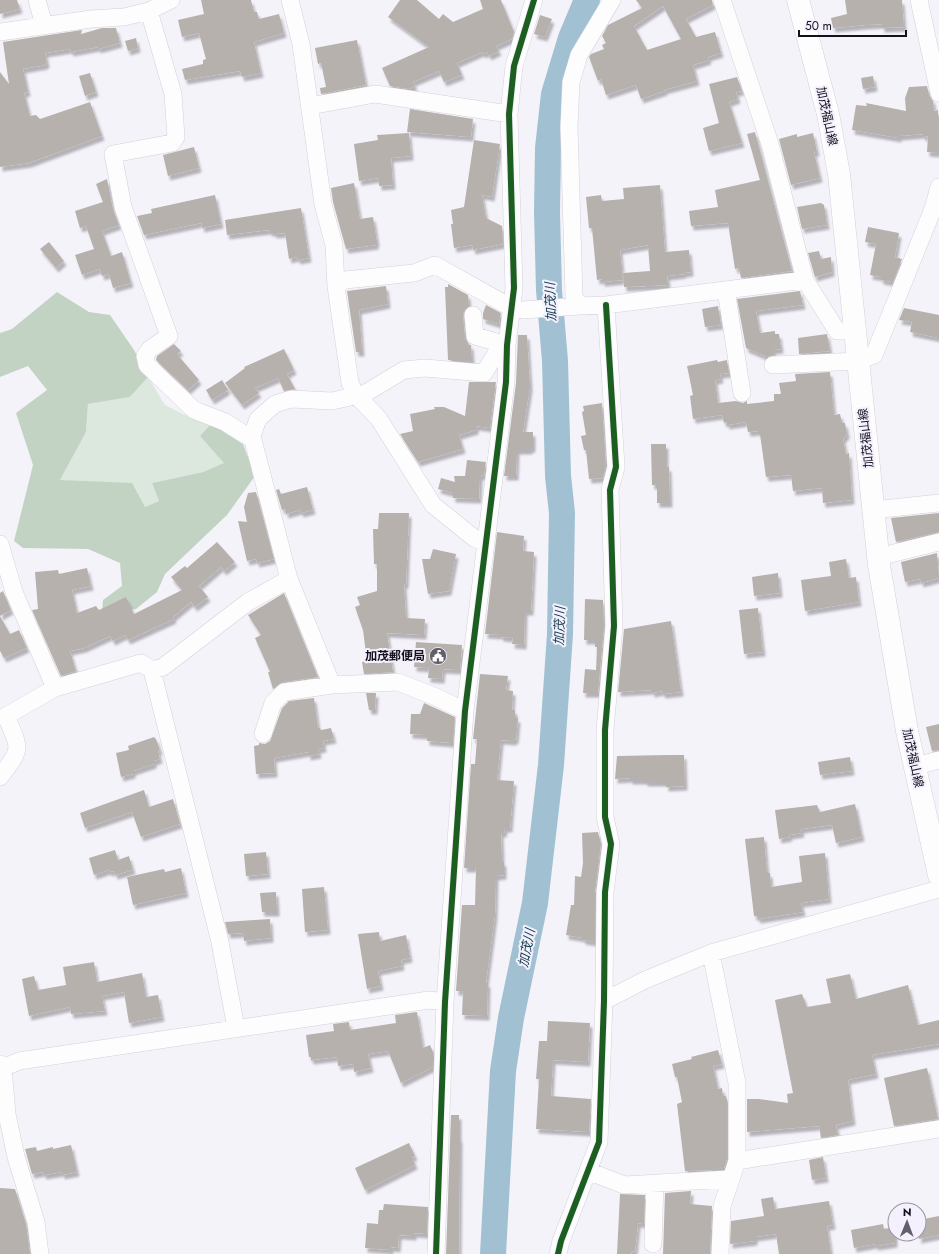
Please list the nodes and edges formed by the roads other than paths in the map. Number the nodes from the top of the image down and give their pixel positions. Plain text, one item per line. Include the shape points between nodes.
1 (37, 0) edge
2 (171, 0) edge
3 (290, 0) edge
4 (534, 0) edge
5 (612, 0) edge
6 (722, 0) edge
7 (798, 0) edge
8 (919, 0) edge
9 (149, 11) junction
10 (44, 25) junction
11 (0, 32) edge
12 (938, 83) edge
13 (310, 106) junction
14 (509, 114) junction
15 (939, 187) edge
16 (805, 280) junction
17 (336, 286) junction
18 (726, 290) junction
19 (606, 305) junction
20 (576, 307) junction
21 (517, 309) junction
22 (473, 315) dead end
23 (855, 331) junction
24 (507, 344) junction
25 (858, 361) junction
26 (772, 365) dead end
27 (742, 393) dead end
28 (356, 395) junction
29 (252, 436) junction
30 (939, 502) edge
31 (873, 510) junction
32 (484, 542) junction
33 (939, 542) edge
34 (0, 544) edge
35 (878, 557) junction
36 (289, 579) junction
37 (152, 670) junction
38 (332, 685) junction
39 (55, 688) junction
40 (465, 711) junction
41 (262, 734) dead end
42 (939, 760) edge
43 (915, 766) junction
44 (0, 777) edge
45 (939, 875) edge
46 (939, 889) edge
47 (711, 953) junction
48 (604, 1001) junction
49 (445, 1002) junction
50 (236, 1028) junction
51 (2, 1066) edge
52 (939, 1129) edge
53 (737, 1161) junction
54 (588, 1171) junction
55 (729, 1179) junction
56 (655, 1184) junction
57 (652, 1244) dead end
58 (40, 1254) edge
59 (436, 1254) edge
60 (558, 1254) edge
61 (720, 1254) edge

1 - 10 street
2 - 9 street
3 - 13 street via 301,44
4 - 14 street via 514,66
5 - 20 street via 579,55 571,82 569,127
6 - 16 street via 770,144
7 - 23 main road, 加茂福山線 via 828,114 839,174
8 - 12 street
9 - 10 street via 124,17
9 - 29 street via 173,94 176,137 172,143 113,154 123,207 169,336 150,349 145,356 147,365 194,410 225,422 247,436
10 - 11 street
13 - 14 street via 375,94
13 - 17 street via 323,204 334,245
14 - 21 street via 514,288
15 - 25 street via 933,209 874,355
16 - 18 street
16 - 23 street via 837,330
17 - 21 street via 345,280 414,273 435,265
17 - 28 street via 350,383
18 - 19 street
18 - 27 street
19 - 20 street
19 - 48 street via 616,466 610,490 614,626 605,730 605,818 611,844 605,892
20 - 21 street
21 - 24 street
22 - 24 street via 475,336
23 - 25 main road, 加茂福山線
24 - 28 street via 499,349 484,373 425,368 404,370 364,394
24 - 32 street via 506,382
25 - 26 street
25 - 31 main road, 加茂福山線
28 - 29 street via 332,401 291,399 275,404 258,419
28 - 32 street via 379,419 433,506 474,538
29 - 36 street
30 - 31 street
31 - 35 main road, 加茂福山線
32 - 40 street
33 - 35 street
34 - 39 street via 14,592
35 - 43 main road, 加茂福山線
36 - 37 street via 248,602 163,667
36 - 38 street
37 - 39 street via 141,663
37 - 50 street via 220,942
38 - 40 street via 398,682
38 - 41 street via 284,692 273,703
39 - 44 street via 6,716 18,746 16,756
40 - 49 street
42 - 43 street
43 - 45 main road, 加茂福山線
46 - 47 street
47 - 48 street via 645,980
47 - 53 street via 736,1083
48 - 54 street via 599,1142
49 - 50 street via 429,1000
49 - 59 street
50 - 51 street via 19,1061
51 - 58 street via 7,1114 16,1157 36,1222
52 - 53 street
53 - 55 street
54 - 56 street via 624,1185
54 - 60 street
55 - 56 street
55 - 61 street via 722,1206
56 - 57 street

